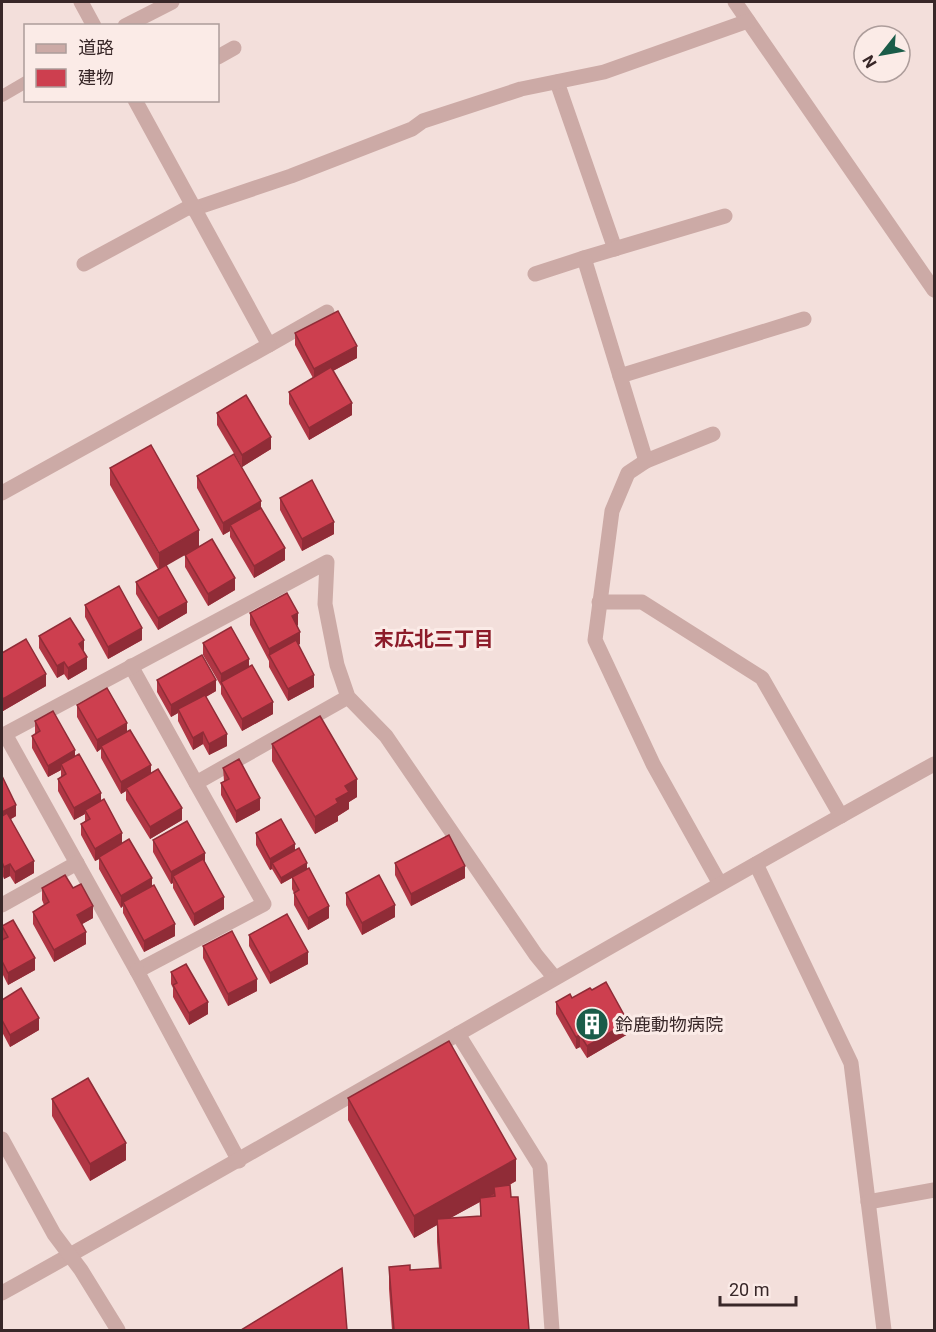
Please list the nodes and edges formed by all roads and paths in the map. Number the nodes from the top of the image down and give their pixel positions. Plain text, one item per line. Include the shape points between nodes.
1 (81, 2) edge
2 (172, 2) edge
3 (735, 2) edge
4 (748, 21) junction
5 (93, 24) edge
6 (129, 24) edge
7 (234, 48) dead end
8 (219, 56) edge
9 (557, 82) junction
10 (24, 83) edge
11 (2, 96) edge
12 (137, 102) edge
13 (192, 207) junction
14 (725, 216) dead end
15 (615, 249) junction
16 (584, 258) junction
17 (84, 264) dead end
18 (536, 274) dead end
19 (934, 290) edge
20 (327, 312) dead end
21 (804, 319) dead end
22 (269, 345) junction
23 (620, 376) junction
24 (713, 434) dead end
25 (646, 461) junction
26 (2, 493) edge
27 (599, 602) junction
28 (131, 666) junction
29 (348, 697) junction
30 (3, 731) edge
31 (934, 764) edge
32 (196, 783) junction
33 (841, 816) junction
34 (77, 863) junction
35 (756, 864) junction
36 (720, 884) junction
37 (2, 906) edge
38 (137, 971) junction
39 (554, 977) junction
40 (458, 1034) junction
41 (2, 1139) edge
42 (239, 1161) junction
43 (934, 1190) edge
44 (868, 1202) junction
45 (69, 1256) junction
46 (2, 1293) edge
47 (118, 1330) edge
48 (552, 1330) edge
49 (884, 1330) edge

1 - 5 street
2 - 6 street
3 - 4 street
4 - 9 street via 604,72
4 - 19 street
7 - 8 street
9 - 13 street via 521,89 423,121 390,138
9 - 15 street
10 - 11 lane
12 - 13 street
13 - 17 street
13 - 22 street
14 - 15 street
15 - 16 street
16 - 18 street
16 - 23 street
20 - 22 street
21 - 23 street
22 - 26 street
23 - 25 street
24 - 25 street
25 - 27 street via 628,473 612,511
27 - 33 street via 642,602 762,678
27 - 36 street via 595,640 653,764
28 - 29 street via 327,562 326,604 337,665
28 - 30 street
28 - 32 street
29 - 32 street
29 - 39 street via 386,736
30 - 34 street
31 - 33 street
32 - 38 street via 264,904
33 - 35 street
34 - 37 street
34 - 38 street
35 - 36 street
35 - 44 street via 851,1063
36 - 39 street
38 - 42 street
39 - 40 street
40 - 42 street
40 - 48 street via 540,1166
41 - 45 street
42 - 45 street
43 - 44 street
44 - 49 street
45 - 46 street
45 - 47 street

